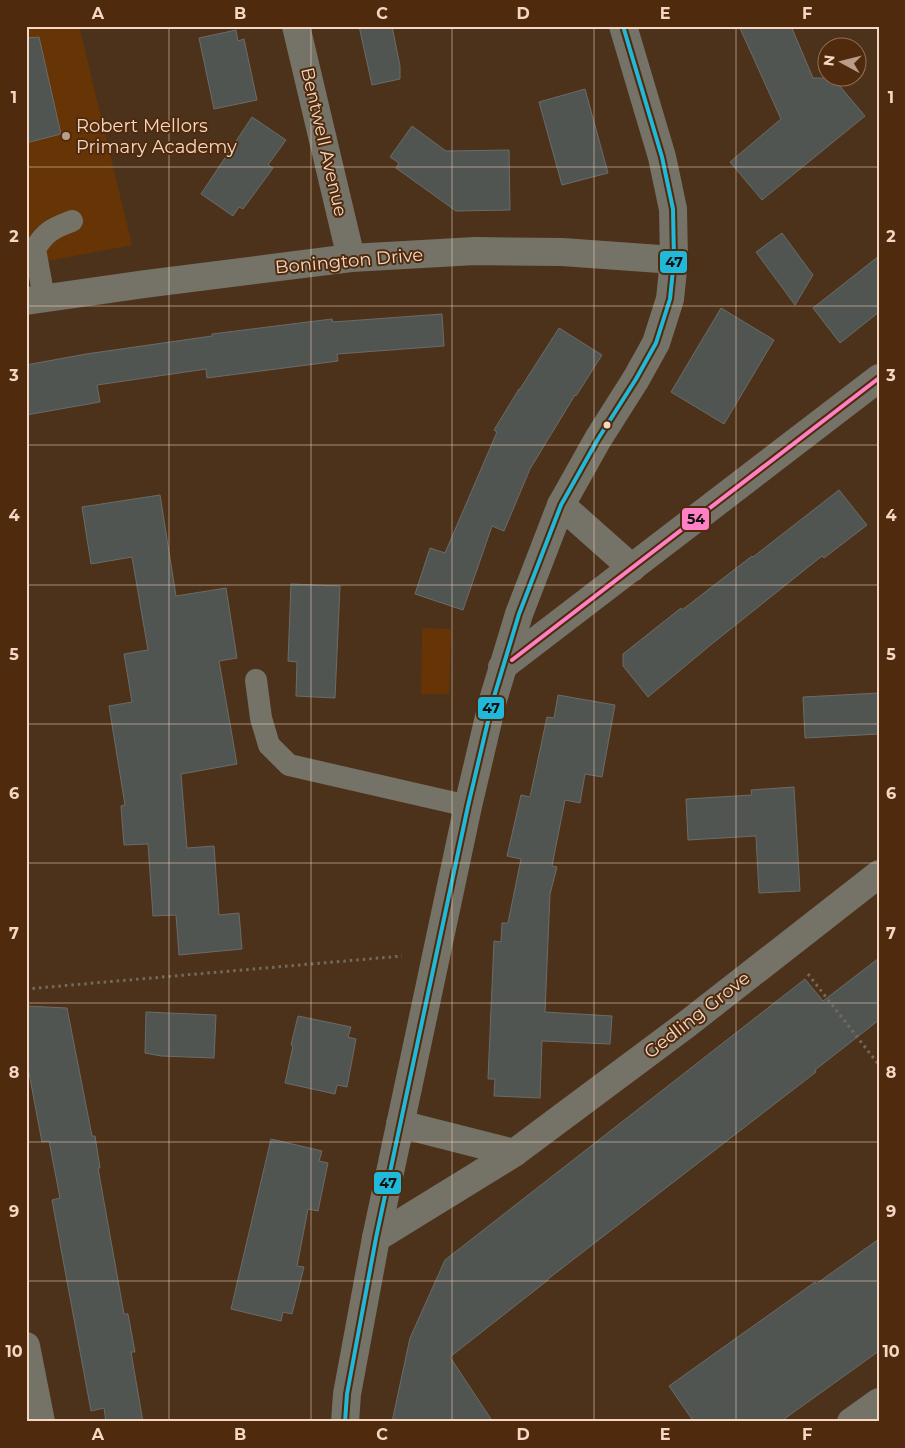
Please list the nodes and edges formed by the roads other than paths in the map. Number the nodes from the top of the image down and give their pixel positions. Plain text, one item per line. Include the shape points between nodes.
1 (296, 26) edge
2 (623, 26) edge
3 (72, 221) dead end
4 (351, 258) junction
5 (674, 260) junction
6 (35, 299) edge
7 (879, 378) edge
8 (561, 505) junction
9 (632, 568) junction
10 (502, 667) junction
11 (256, 680) dead end
12 (468, 806) junction
13 (879, 874) edge
14 (400, 1124) junction
15 (514, 1153) junction
16 (376, 1238) junction
17 (26, 1346) edge
18 (879, 1402) edge
19 (41, 1422) edge
20 (345, 1422) edge
21 (851, 1422) edge

1 - 4 street, Bentwell Avenue
2 - 5 street via 662,157 673,209
3 - 6 lane via 43,235 35,249
4 - 5 street, Bonington Drive via 475,251 562,252
4 - 6 street, Bonington Drive
5 - 8 street via 670,299 656,343
7 - 9 street
8 - 9 street
8 - 10 street
9 - 10 street
10 - 12 street
11 - 12 lane via 261,718 269,745 289,765
12 - 14 street
13 - 15 street, Gedling Grove via 687,1024
14 - 15 street
14 - 16 street
15 - 16 street, Gedling Grove
16 - 20 street via 347,1394
17 - 19 street
18 - 21 street

